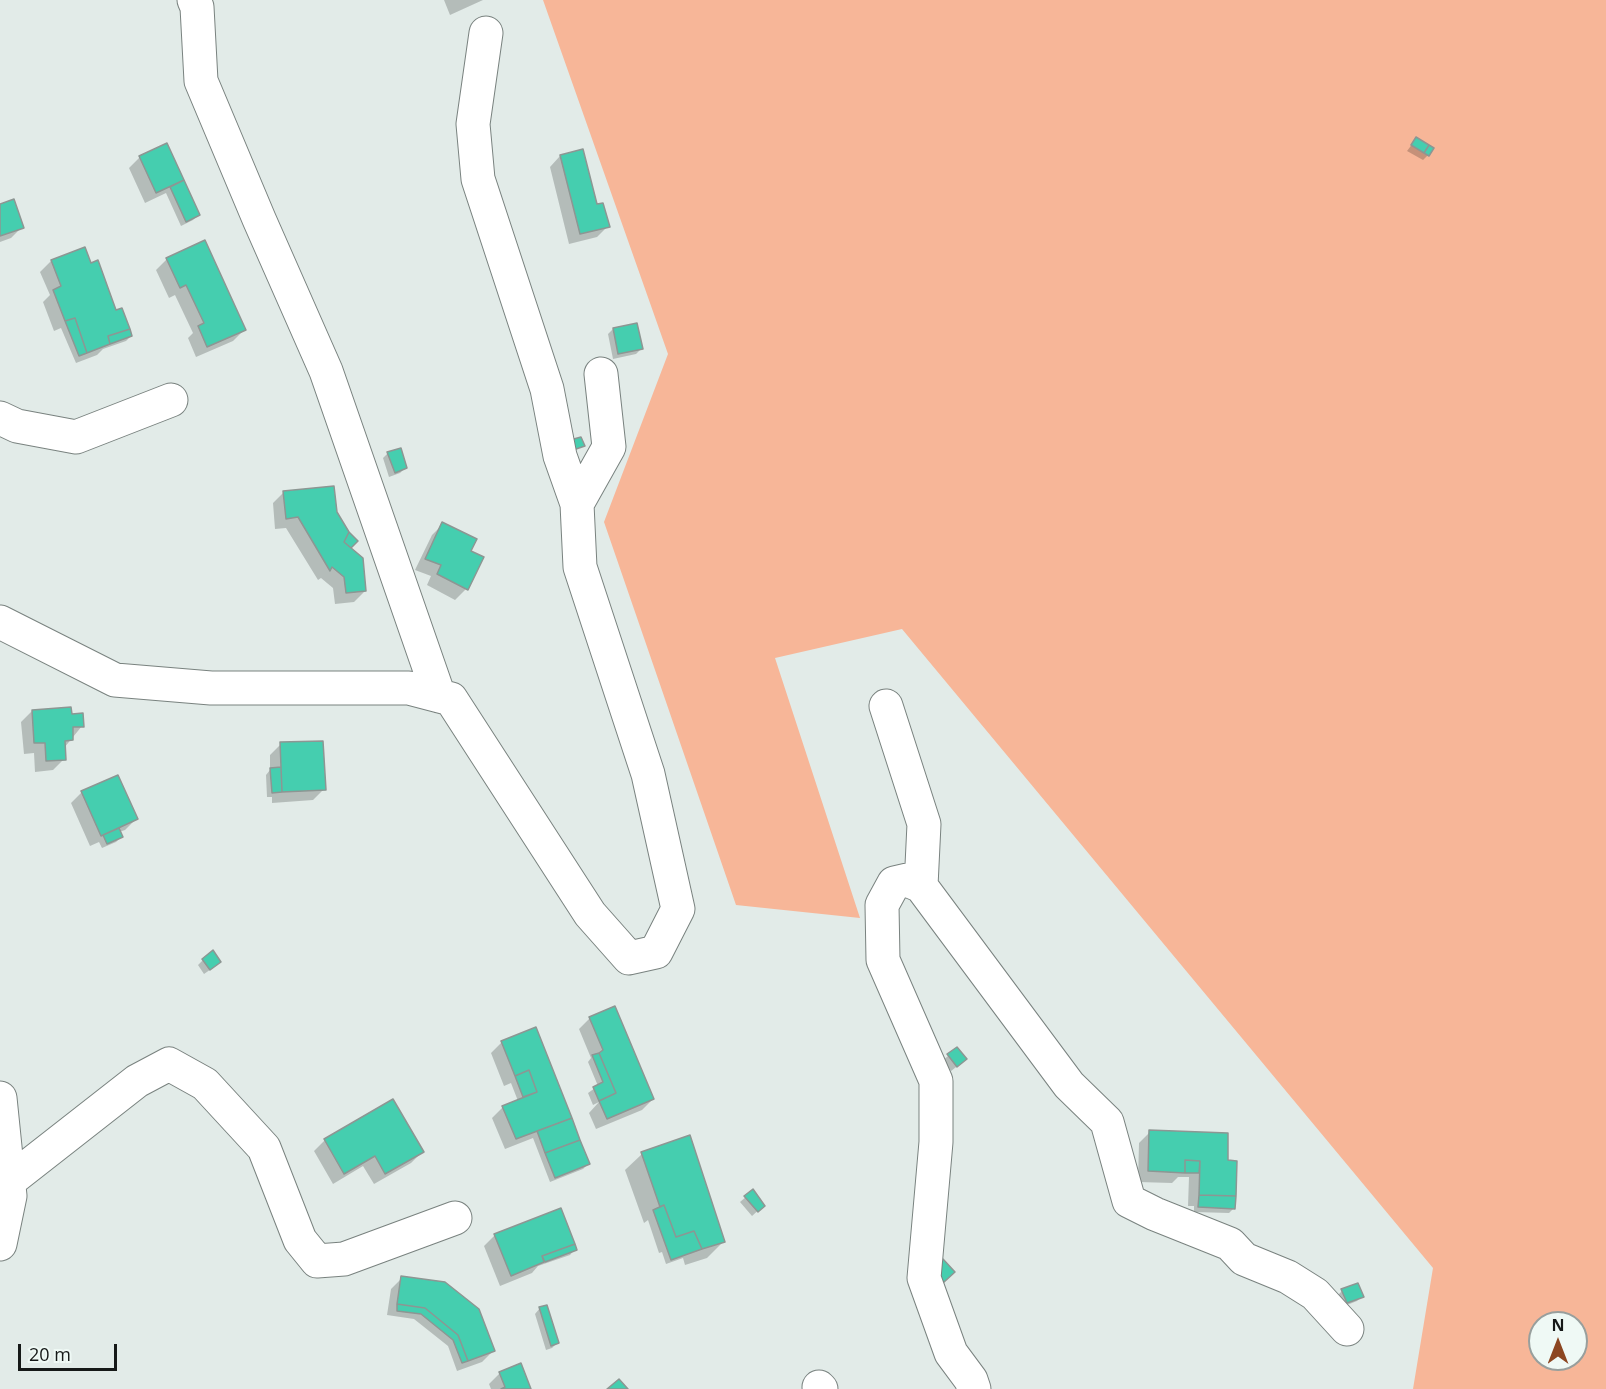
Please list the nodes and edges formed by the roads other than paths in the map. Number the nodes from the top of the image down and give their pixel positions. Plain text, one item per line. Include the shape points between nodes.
1 (194, 0) edge
2 (486, 33) dead end
3 (601, 374) dead end
4 (171, 400) dead end
5 (0, 418) edge
6 (577, 504) junction
7 (0, 622) edge
8 (440, 696) junction
9 (886, 706) dead end
10 (921, 886) junction
11 (0, 1098) edge
12 (8, 1182) junction
13 (456, 1218) dead end
14 (0, 1244) edge
15 (1347, 1329) dead end
16 (974, 1389) edge

1 - 8 street via 201,81 326,371
2 - 6 street via 473,124 478,179 547,389 560,456
3 - 6 street via 609,447
4 - 5 street via 76,436 16,426
6 - 8 street via 580,567 648,774 678,909 656,952 629,958 590,914 452,699
7 - 8 street via 115,680 211,688 409,688
9 - 10 street via 924,824
10 - 15 street via 1069,1085 1107,1122 1129,1201 1230,1244 1244,1259 1288,1277 1315,1294
10 - 16 street via 907,880 894,883 882,904 883,960 936,1081 936,1142 924,1278 951,1353
11 - 12 street
12 - 13 street via 137,1081 169,1064 205,1083 264,1148 300,1240 317,1261 344,1259
12 - 14 street via 10,1196

